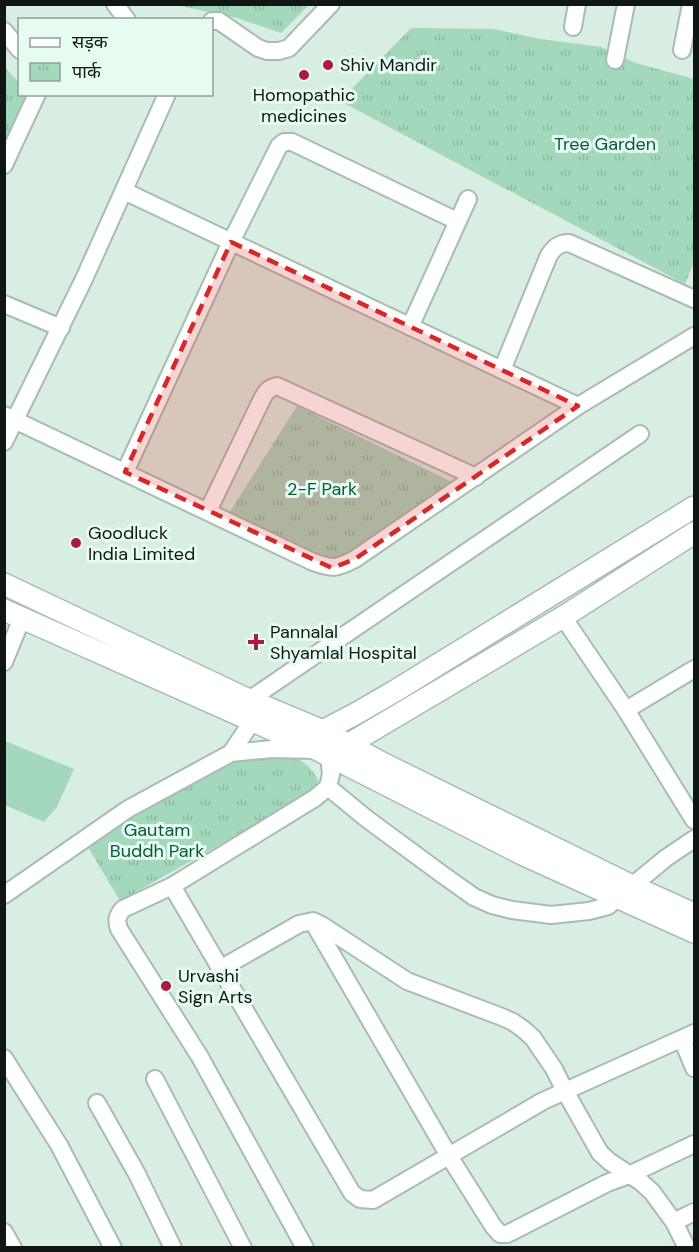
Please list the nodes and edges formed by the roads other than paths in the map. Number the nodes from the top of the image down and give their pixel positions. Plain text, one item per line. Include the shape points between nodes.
1 (116, 4) edge
2 (331, 4) edge
3 (577, 4) edge
4 (626, 4) edge
5 (691, 4) edge
6 (126, 18) edge
7 (213, 21) edge
8 (573, 27) dead end
9 (691, 28) edge
10 (5, 33) edge
11 (18, 48) edge
12 (682, 50) dead end
13 (615, 60) dead end
14 (36, 96) edge
15 (166, 96) edge
16 (4, 165) edge
17 (124, 191) junction
18 (468, 199) dead end
19 (457, 221) junction
20 (231, 242) junction
21 (694, 299) edge
22 (4, 304) edge
23 (410, 327) junction
24 (61, 328) junction
25 (694, 336) edge
26 (502, 370) junction
27 (578, 406) junction
28 (10, 418) edge
29 (640, 435) dead end
30 (4, 442) edge
31 (124, 472) junction
32 (476, 477) junction
33 (693, 510) edge
34 (208, 511) junction
35 (694, 533) edge
36 (4, 584) edge
37 (13, 614) edge
38 (563, 617) junction
39 (5, 660) edge
40 (694, 669) edge
41 (252, 708) junction
42 (626, 710) junction
43 (349, 744) junction
44 (323, 746) junction
45 (231, 753) junction
46 (328, 787) junction
47 (694, 820) edge
48 (694, 839) edge
49 (172, 886) junction
50 (625, 891) junction
51 (4, 895) edge
52 (694, 914) edge
53 (313, 921) junction
54 (694, 932) edge
55 (220, 969) junction
56 (688, 1036) edge
57 (4, 1058) edge
58 (694, 1068) edge
59 (155, 1079) dead end
60 (565, 1091) junction
61 (97, 1103) dead end
62 (693, 1149) edge
63 (449, 1156) junction
64 (629, 1175) junction
65 (694, 1212) edge
66 (674, 1222) junction
67 (4, 1232) edge
68 (13, 1248) edge
69 (113, 1248) edge
70 (173, 1248) edge
71 (243, 1248) edge
72 (305, 1248) edge
73 (687, 1248) edge

1 - 6 street
2 - 7 street via 289,48 279,51 258,48 219,21
3 - 8 street
4 - 13 street
5 - 9 street
9 - 12 street
10 - 11 street
14 - 16 street
15 - 17 street
17 - 20 street
17 - 24 street
18 - 19 street
19 - 20 street via 292,142 284,142
19 - 23 street
20 - 23 street
20 - 31 street
21 - 26 street via 569,243 561,243 549,255
22 - 24 street
23 - 26 street
24 - 28 street
25 - 27 street
26 - 27 street
27 - 32 street
28 - 30 street
28 - 31 street
29 - 41 street
31 - 34 street
32 - 34 street via 341,567 314,562
32 - 34 street via 277,386 265,392
33 - 44 street via 395,692
35 - 38 street
36 - 41 street
37 - 39 street
37 - 41 street
38 - 42 street
38 - 43 street
40 - 42 street
41 - 44 street
41 - 44 street via 298,742
41 - 45 street via 247,729
42 - 47 street
43 - 44 street
43 - 50 street
44 - 45 street
44 - 46 street via 331,774
44 - 50 street via 524,855
45 - 51 street via 128,809
46 - 49 street
46 - 50 street via 474,897 492,905 551,915 589,911 608,906
48 - 50 street
49 - 55 street
49 - 72 street via 123,909 116,921 200,1057
50 - 52 street
50 - 54 street
53 - 55 street via 298,924
53 - 60 street via 407,981 513,1022 533,1038
53 - 63 street
55 - 63 street via 352,1193 360,1199 373,1200
56 - 58 street
56 - 60 street
57 - 69 street via 59,1145
59 - 71 street
60 - 63 street
60 - 64 street via 600,1154
61 - 70 street
62 - 64 street
63 - 64 street via 500,1234
64 - 66 street via 652,1192
65 - 66 street
66 - 73 street
67 - 68 street

